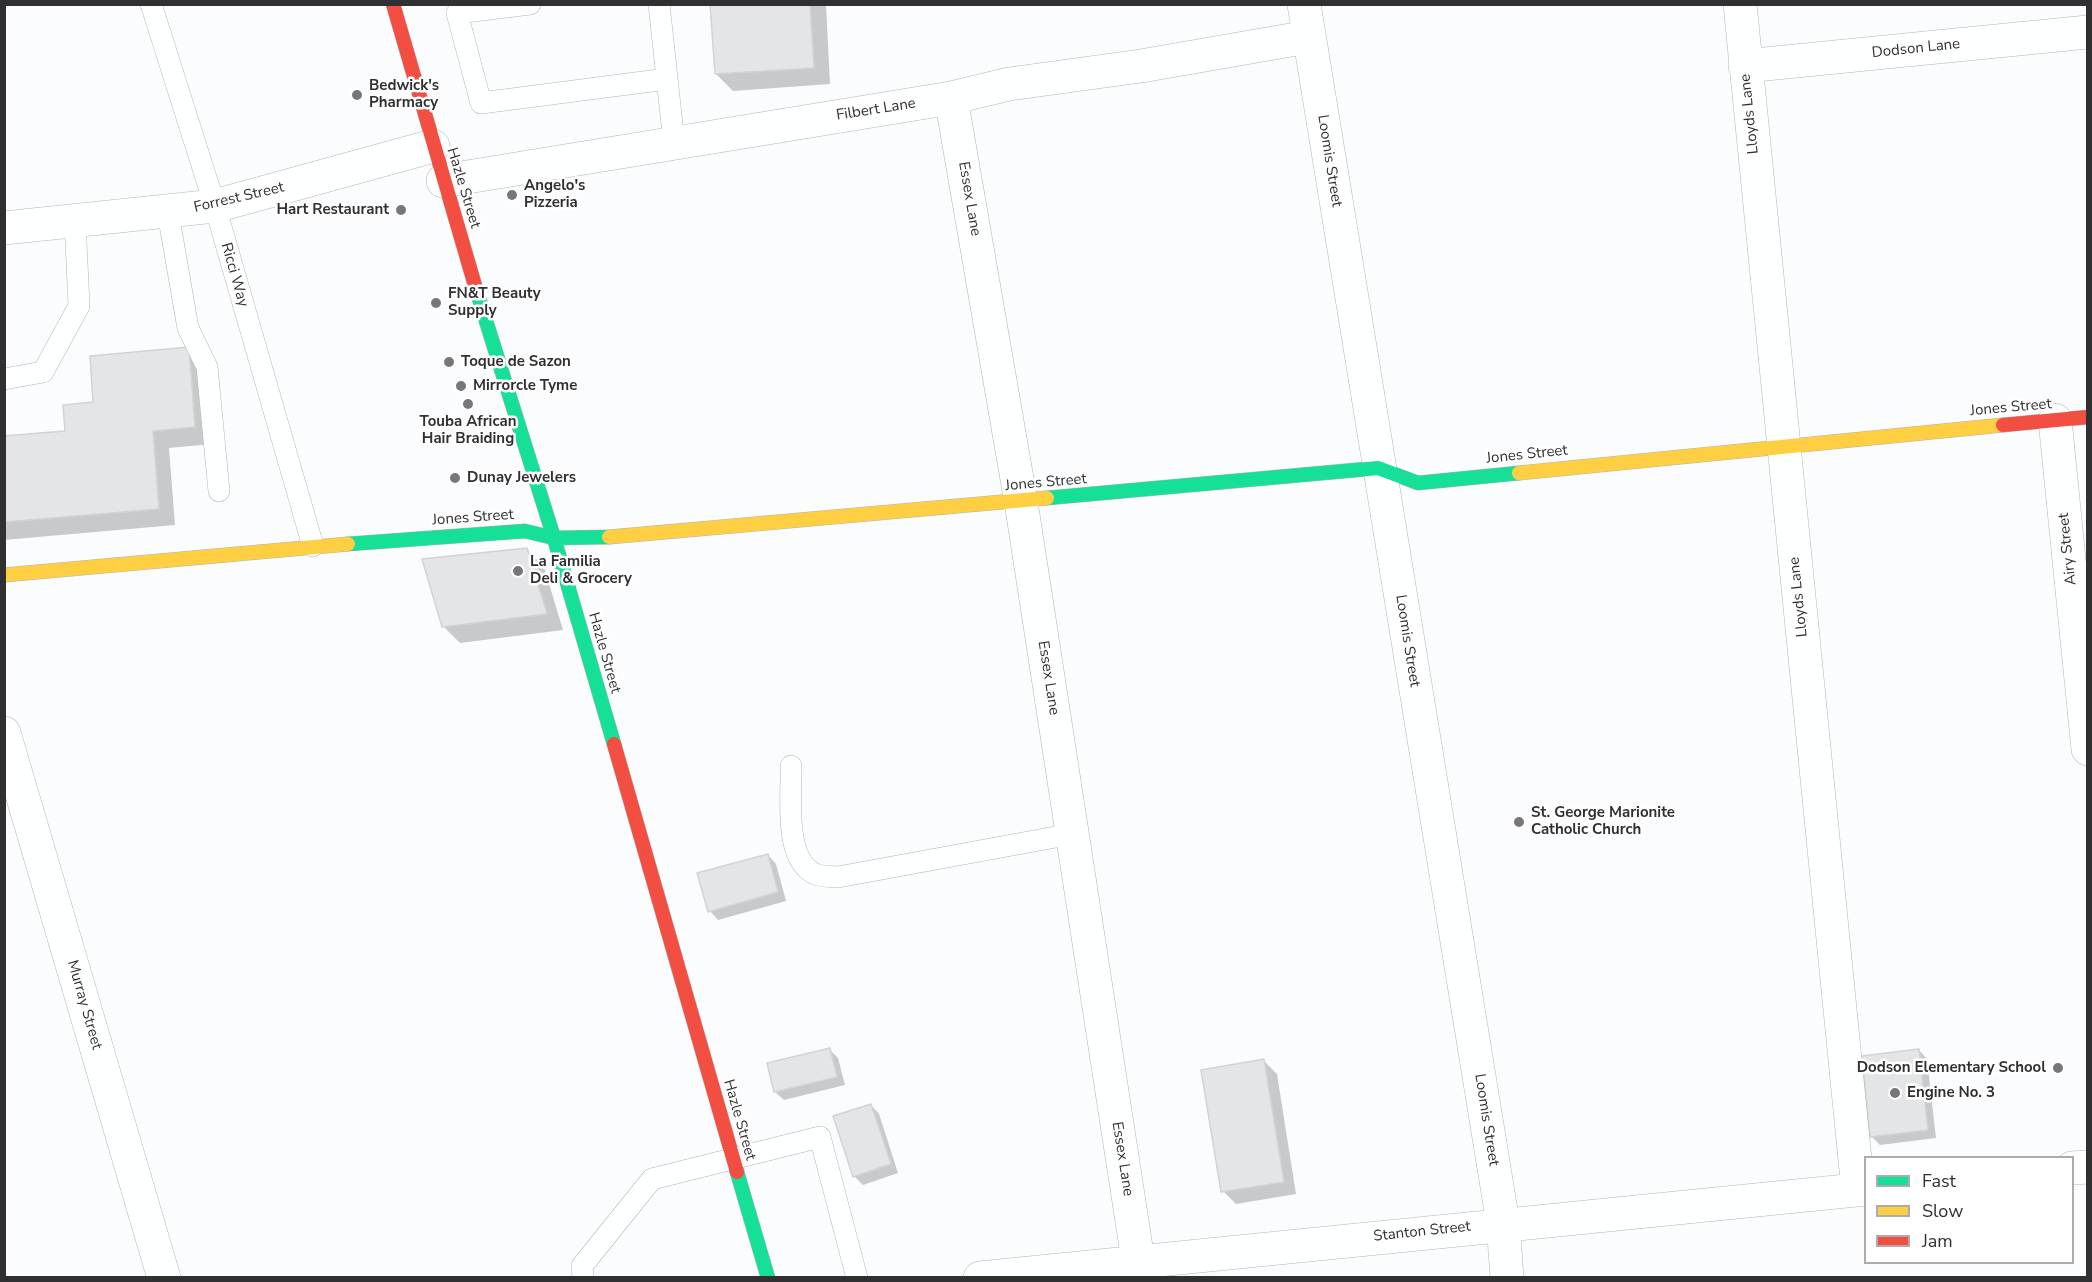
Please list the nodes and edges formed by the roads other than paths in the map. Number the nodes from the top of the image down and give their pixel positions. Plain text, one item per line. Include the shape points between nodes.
1 (152, 4) edge
2 (393, 4) edge
3 (530, 4) edge
4 (660, 4) edge
5 (1304, 4) edge
6 (1740, 4) edge
7 (2088, 32) edge
8 (1308, 37) junction
9 (1745, 66) junction
10 (667, 79) junction
11 (951, 98) junction
12 (674, 143) junction
13 (433, 146) junction
14 (443, 181) junction
15 (215, 206) junction
16 (168, 213) junction
17 (75, 220) junction
18 (4, 228) edge
19 (4, 379) edge
20 (2088, 417) edge
21 (2055, 420) junction
22 (1784, 446) junction
23 (1378, 468) junction
24 (219, 491) dead end
25 (1022, 502) junction
26 (554, 538) junction
27 (313, 546) junction
28 (4, 575) edge
29 (4, 733) edge
30 (2088, 749) edge
31 (791, 766) dead end
32 (1072, 834) junction
33 (734, 1160) junction
34 (1862, 1190) edge
35 (1503, 1224) junction
36 (1138, 1260) junction
37 (164, 1278) edge
38 (584, 1278) edge
39 (768, 1278) edge
40 (857, 1278) edge
41 (980, 1278) edge
42 (1508, 1278) edge

1 - 15 lane, Ricci Way
2 - 13 street, Hazle Street
3 - 10 lane via 458,13 481,103
4 - 10 lane
5 - 8 street, Loomis Street
6 - 9 street, Lloyds Lane
7 - 9 street, Dodson Lane
8 - 11 street, Filbert Lane via 1009,84
8 - 23 street, Loomis Street
9 - 22 street, Lloyds Lane
10 - 12 lane
11 - 12 street, Filbert Lane
11 - 25 street, Essex Lane
12 - 14 street, Filbert Lane
13 - 14 street, Hazle Street
13 - 15 street, Forrest Street
14 - 26 street, Hazle Street
15 - 16 street, Forrest Street
15 - 27 lane, Ricci Way
16 - 17 street, Forrest Street
16 - 24 lane via 188,328 207,367
17 - 18 street, Forrest Street
17 - 19 lane via 79,306 43,372
20 - 21 street, Jones Street
21 - 22 street, Jones Street
21 - 30 street, Airy Street
22 - 23 street, Jones Street via 1418,483
22 - 34 street, Lloyds Lane
23 - 25 street, Jones Street
23 - 35 street, Loomis Street
25 - 26 street, Jones Street via 588,540
25 - 32 street, Essex Lane
26 - 27 street, Jones Street via 525,531
26 - 33 street, Hazle Street
27 - 28 street, Jones Street
29 - 37 street, Murray Street
31 - 32 lane via 793,843 800,863 816,874 838,877
32 - 36 street, Essex Lane
33 - 38 lane via 652,1179 582,1266
33 - 39 street, Hazle Street
33 - 40 lane via 820,1137
34 - 35 street, Stanton Street
35 - 36 street, Stanton Street
35 - 42 street, Loomis Street
36 - 41 street, Stanton Street

